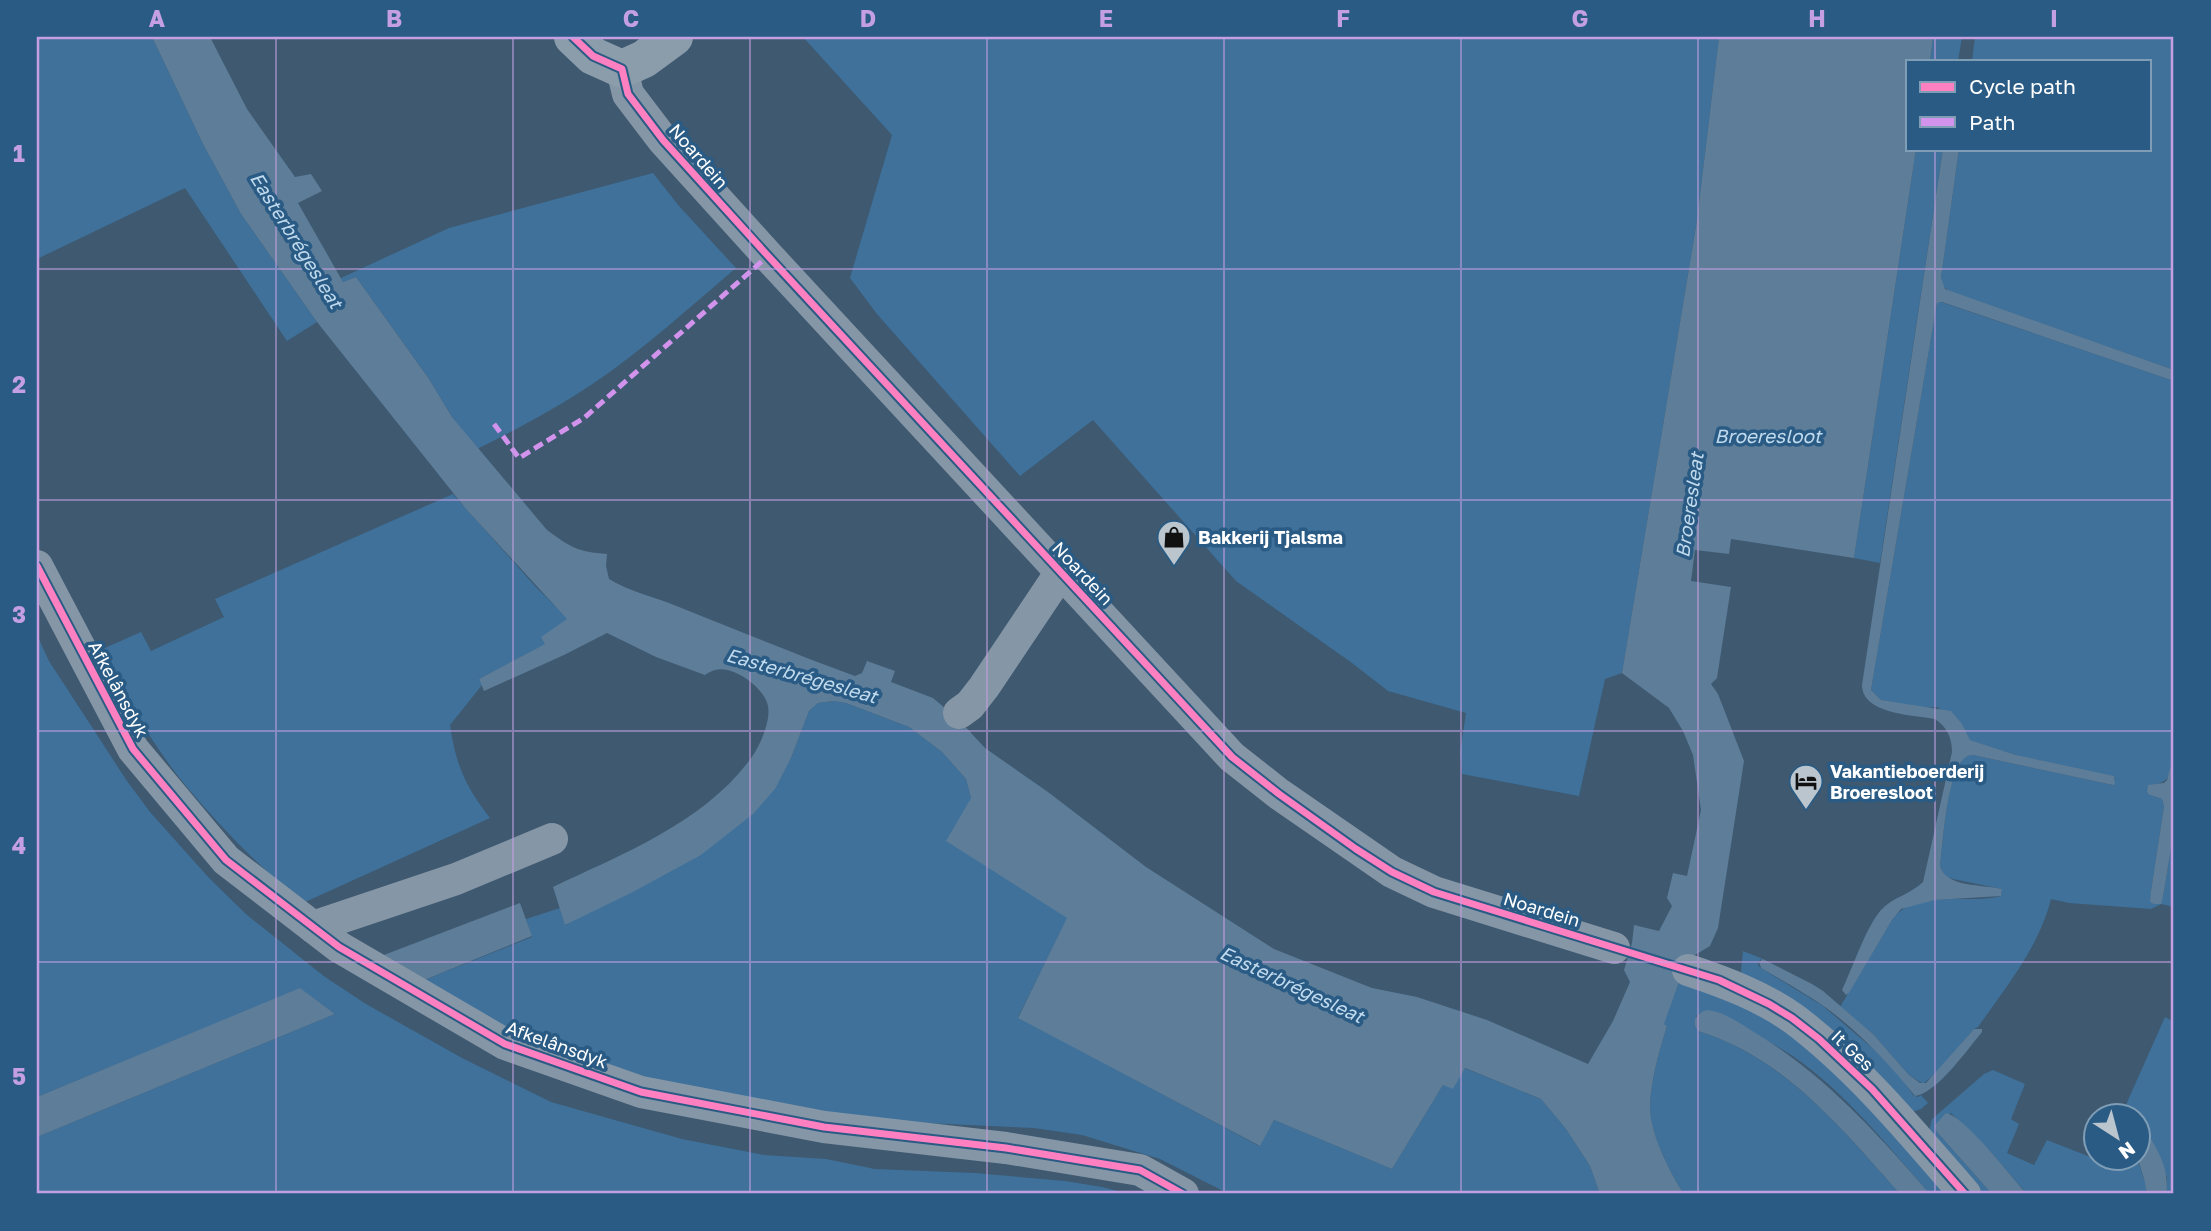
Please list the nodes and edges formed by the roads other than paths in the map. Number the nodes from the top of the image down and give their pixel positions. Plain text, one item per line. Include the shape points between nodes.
1 (573, 37) edge
2 (674, 37) edge
3 (622, 69) junction
4 (37, 566) edge
5 (1061, 572) junction
6 (959, 713) dead end
7 (552, 839) dead end
8 (313, 927) junction
9 (1614, 948) dead end
10 (1688, 970) dead end
11 (1183, 1194) edge
12 (1965, 1194) edge

1 - 3 street via 593,56
2 - 3 street
3 - 5 street, Noardein via 628,94 663,140
4 - 8 street, Afkelânsdyk via 132,749 226,860
5 - 6 street, Noardein via 984,687
5 - 9 street, Noardein via 1232,757 1356,849 1434,891
7 - 8 street via 456,879
8 - 11 street, Afkelânsdyk via 339,947 505,1044 641,1092 824,1127 1006,1147 1140,1170
10 - 12 street, It Ges via 1769,1004 1819,1039 1872,1089

